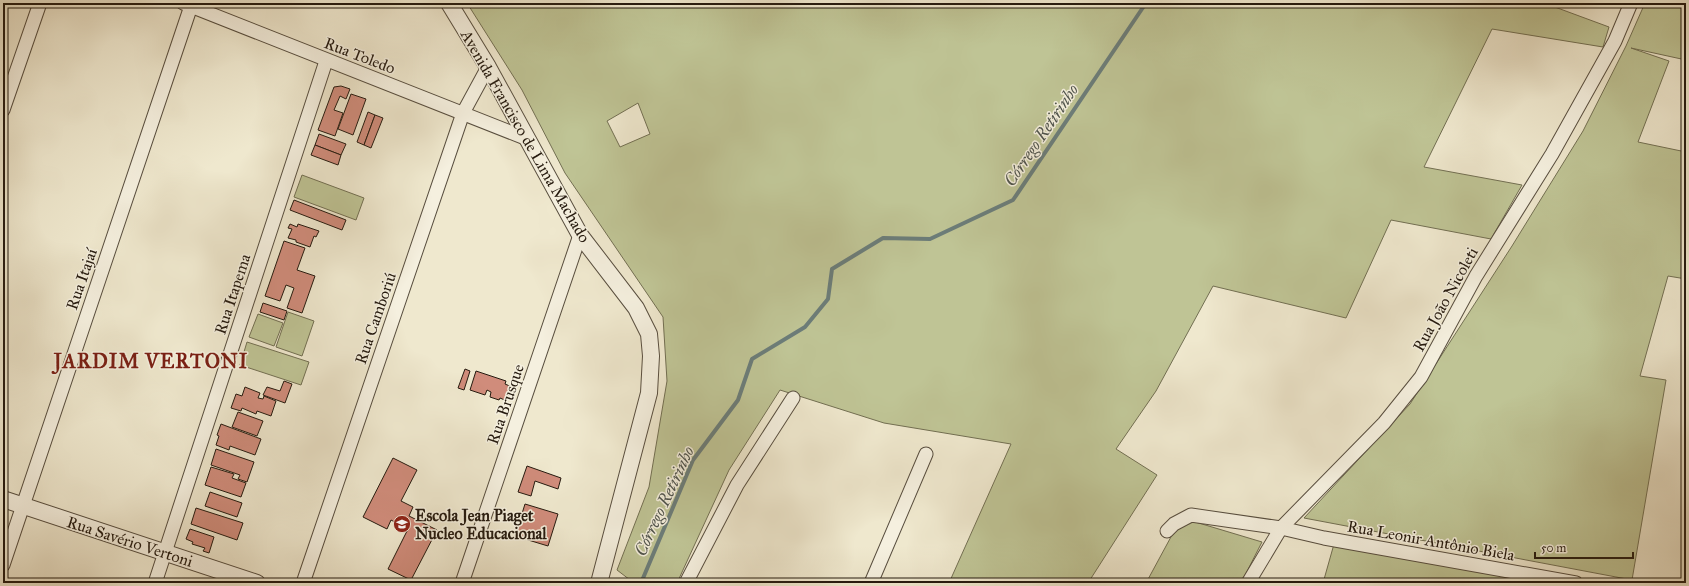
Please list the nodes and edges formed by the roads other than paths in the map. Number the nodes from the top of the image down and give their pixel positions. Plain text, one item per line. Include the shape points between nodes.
1 (40, 3) edge
2 (449, 3) edge
3 (1631, 3) edge
4 (189, 4) edge
5 (326, 60) junction
6 (488, 67) junction
7 (3, 110) edge
8 (463, 113) junction
9 (525, 138) junction
10 (580, 235) junction
11 (793, 398) dead end
12 (926, 454) dead end
13 (3, 498) edge
14 (23, 505) junction
15 (1281, 528) junction
16 (1168, 530) dead end
17 (165, 552) junction
18 (3, 565) edge
19 (155, 583) edge
20 (257, 583) edge
21 (303, 583) edge
22 (462, 583) edge
23 (598, 583) edge
24 (686, 583) edge
25 (871, 583) edge
26 (1248, 583) edge
27 (1576, 583) edge

1 - 7 street
2 - 6 street, Avenida Francisco de Lima Machado
3 - 15 street, Rua João Nicoleti via 1615,41 1556,148 1476,276 1421,377 1384,423
4 - 5 street, Rua Toledo
4 - 14 street, Rua Itajaí
5 - 8 street, Rua Toledo
5 - 17 street, Rua Itapema
6 - 8 street, Rua Camboriú
6 - 9 street, Avenida Francisco de Lima Machado
8 - 9 street, Rua Toledo
8 - 21 street, Rua Camboriú
9 - 10 street, Avenida Francisco de Lima Machado
10 - 22 street, Rua Brusque
10 - 23 street, Avenida Francisco de Lima Machado via 636,308 649,334 651,356 649,393
11 - 24 street via 737,485
12 - 25 street
13 - 14 street, Rua Savério Vertoni
14 - 17 street, Rua Savério Vertoni
14 - 18 street, Rua Itajaí
15 - 16 street, Rua Leonir Antônio Biela via 1191,515
15 - 26 street, Rua João Nicoleti
15 - 27 street, Rua Leonir Antônio Biela
17 - 19 street, Rua Itapema
17 - 20 street, Rua Savério Vertoni

